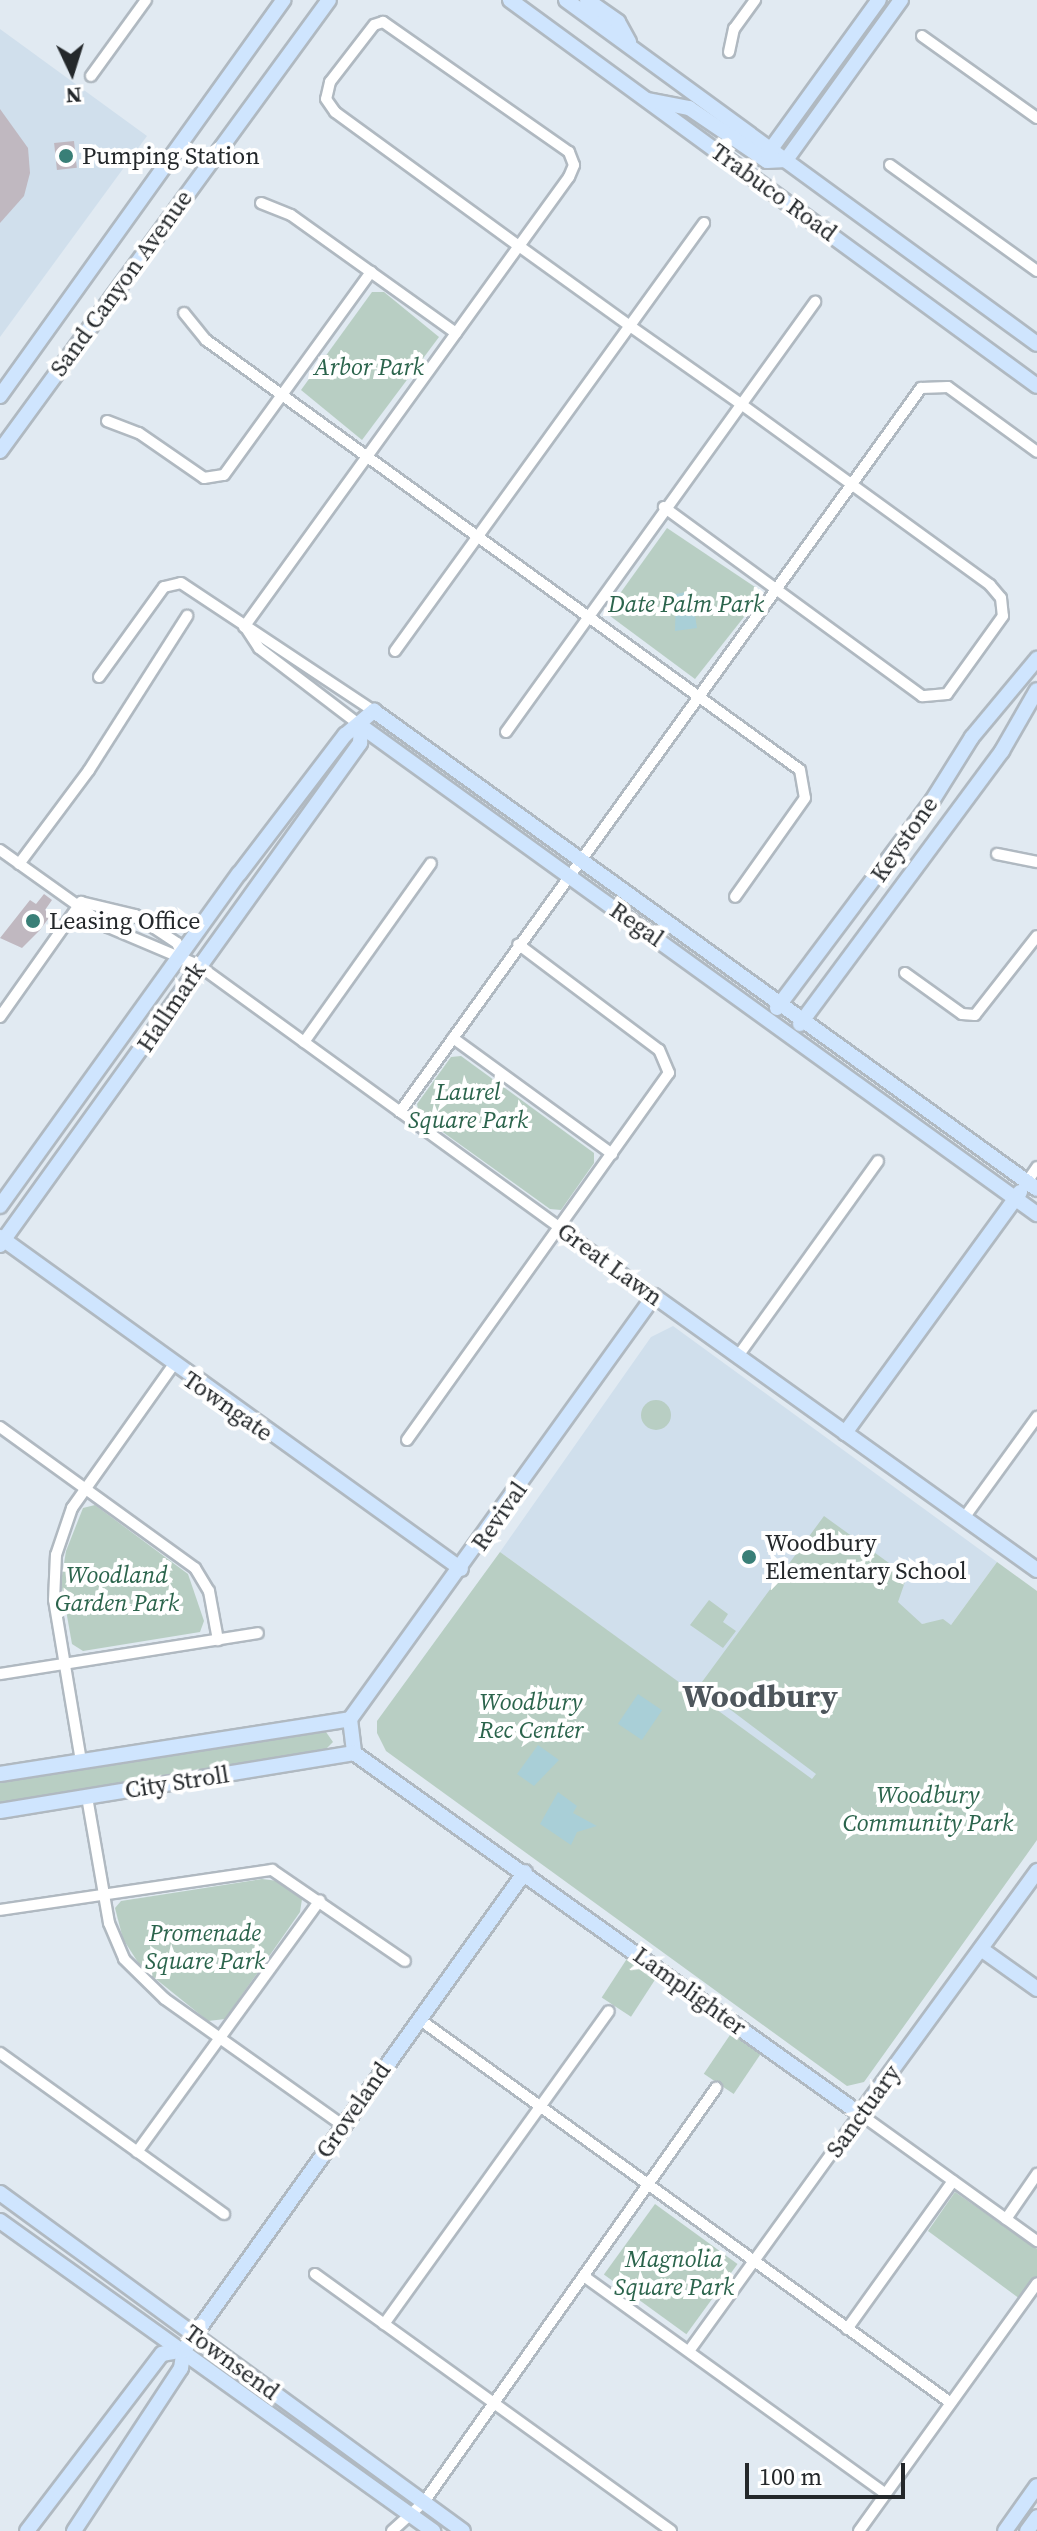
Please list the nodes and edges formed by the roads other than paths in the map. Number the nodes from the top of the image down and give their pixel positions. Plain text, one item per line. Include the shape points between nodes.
1 (146, 0) edge
2 (284, 0) edge
3 (329, 0) edge
4 (510, 0) edge
5 (566, 0) edge
6 (587, 0) edge
7 (755, 0) edge
8 (879, 0) edge
9 (901, 0) edge
10 (922, 36) dead end
11 (634, 49) junction
12 (729, 52) dead end
13 (91, 76) dead end
14 (646, 99) junction
15 (1037, 118) edge
16 (771, 149) junction
17 (786, 160) junction
18 (890, 165) dead end
19 (261, 203) dead end
20 (704, 223) dead end
21 (519, 246) junction
22 (1037, 271) edge
23 (371, 272) junction
24 (815, 302) dead end
25 (184, 313) dead end
26 (630, 326) junction
27 (456, 333) junction
28 (1037, 344) edge
29 (1037, 386) edge
30 (1, 392) edge
31 (283, 396) junction
32 (741, 404) junction
33 (107, 421) dead end
34 (0, 451) edge
35 (1037, 452) edge
36 (367, 457) junction
37 (851, 485) junction
38 (664, 507) junction
39 (478, 534) junction
40 (774, 590) junction
41 (589, 615) junction
42 (187, 616) dead end
43 (244, 627) junction
44 (395, 651) dead end
45 (1037, 659) edge
46 (99, 677) dead end
47 (1037, 690) edge
48 (699, 695) junction
49 (374, 711) junction
50 (361, 726) junction
51 (506, 732) dead end
52 (0, 850) edge
53 (997, 854) dead end
54 (582, 859) junction
55 (1037, 862) edge
56 (431, 863) dead end
57 (19, 864) junction
58 (569, 877) junction
59 (735, 897) dead end
60 (81, 902) junction
61 (1037, 936) edge
62 (518, 944) junction
63 (183, 957) junction
64 (198, 965) junction
65 (905, 973) dead end
66 (781, 1004) junction
67 (0, 1017) edge
68 (770, 1019) junction
69 (803, 1019) junction
70 (792, 1034) junction
71 (453, 1038) junction
72 (304, 1042) junction
73 (400, 1112) junction
74 (612, 1154) junction
75 (878, 1161) dead end
76 (1037, 1167) edge
77 (1032, 1186) edge
78 (1016, 1198) junction
79 (0, 1206) edge
80 (1037, 1214) edge
81 (558, 1227) junction
82 (1, 1241) edge
83 (654, 1296) junction
84 (738, 1356) junction
85 (172, 1367) junction
86 (1037, 1417) edge
87 (0, 1427) edge
88 (845, 1433) junction
89 (407, 1440) dead end
90 (86, 1488) junction
91 (964, 1518) junction
92 (461, 1569) junction
93 (1037, 1570) edge
94 (258, 1633) dead end
95 (218, 1640) junction
96 (65, 1664) junction
97 (0, 1674) edge
98 (350, 1719) junction
99 (354, 1753) junction
100 (81, 1761) junction
101 (0, 1774) edge
102 (87, 1797) junction
103 (0, 1811) edge
104 (1037, 1871) edge
105 (525, 1872) junction
106 (103, 1894) junction
107 (320, 1900) junction
108 (0, 1910) edge
109 (981, 1949) junction
110 (405, 1961) dead end
111 (1037, 1989) edge
112 (609, 2011) dead end
113 (419, 2019) junction
114 (219, 2038) junction
115 (0, 2053) edge
116 (716, 2088) dead end
117 (540, 2107) junction
118 (860, 2114) junction
119 (342, 2125) junction
120 (137, 2152) junction
121 (1037, 2174) edge
122 (953, 2181) junction
123 (649, 2186) junction
124 (2, 2198) edge
125 (224, 2214) dead end
126 (1006, 2219) junction
127 (0, 2221) edge
128 (1037, 2241) edge
129 (754, 2261) junction
130 (315, 2274) dead end
131 (585, 2277) junction
132 (1037, 2283) edge
133 (384, 2324) junction
134 (847, 2329) junction
135 (196, 2335) junction
136 (184, 2350) junction
137 (689, 2351) junction
138 (494, 2403) junction
139 (951, 2403) junction
140 (1037, 2486) edge
141 (886, 2494) junction
142 (424, 2502) junction
143 (1037, 2517) edge
144 (412, 2524) edge
145 (27, 2531) edge
146 (74, 2531) edge
147 (392, 2531) edge
148 (433, 2531) edge
149 (463, 2531) edge
150 (671, 2531) edge
151 (859, 2531) edge
152 (1005, 2531) edge
153 (1027, 2531) edge

1 - 13 street
2 - 30 street, Sand Canyon Avenue
3 - 34 street, Sand Canyon Avenue
4 - 14 street, Trabuco Road
5 - 11 street, Trabuco Road
6 - 11 street via 618,22
7 - 12 street via 734,29
8 - 16 street
9 - 17 street
10 - 15 street
11 - 16 street, Trabuco Road
14 - 17 street via 689,108 757,156
14 - 29 street, Trabuco Road
16 - 17 street, Trabuco Road
17 - 28 street, Trabuco Road
18 - 22 street
19 - 23 street via 291,215
20 - 26 street
21 - 21 street via 569,177 569,152 393,24 374,25 326,94 335,112
21 - 26 street
21 - 27 street
23 - 27 street
23 - 31 street
24 - 32 street
25 - 31 street via 206,340
26 - 32 street
26 - 39 street
27 - 36 street
31 - 33 street via 233,467 216,479 197,475 139,433
31 - 36 street
32 - 37 street
32 - 38 street
35 - 37 street via 948,387 933,384 921,388
36 - 39 street
36 - 43 street
37 - 40 street
37 - 40 street via 990,585 1004,611 950,690 935,699 914,691
38 - 40 street
38 - 41 street
39 - 41 street
39 - 44 street
40 - 48 street
41 - 48 street
41 - 51 street
42 - 57 street via 89,770
43 - 46 street, Regal via 172,582
43 - 49 street, Regal
43 - 50 street, Regal via 259,648
45 - 66 street, Keystone via 972,737 932,801
47 - 69 street, Keystone via 1002,751
48 - 54 street
48 - 59 street via 800,770 806,782 805,798
49 - 50 street, Hallmark
49 - 54 street, Regal
50 - 58 street, Regal
50 - 63 street, Hallmark via 335,748
50 - 64 street, Hallmark via 360,743
52 - 57 street
53 - 55 street
54 - 58 street
54 - 66 street, Regal
56 - 72 street
57 - 60 street
58 - 62 street
58 - 68 street, Regal
60 - 63 street via 108,927
60 - 63 street via 135,915 177,943
60 - 67 street
61 - 65 street via 975,1015 962,1014
62 - 71 street
62 - 74 street via 659,1050 669,1064 666,1080
63 - 64 street, Great Lawn
63 - 79 street, Hallmark
64 - 72 street, Great Lawn
64 - 82 street, Hallmark
66 - 68 street, Keystone
66 - 69 street, Regal
68 - 70 street, Regal
69 - 70 street, Keystone
69 - 77 street, Regal
70 - 78 street, Regal
71 - 73 street
71 - 74 street
72 - 73 street, Great Lawn
73 - 81 street, Great Lawn
74 - 81 street
75 - 84 street
76 - 77 street
77 - 78 street
78 - 80 street, Regal
78 - 88 street
81 - 83 street, Great Lawn
81 - 89 street
82 - 85 street, Towngate
83 - 84 street, Great Lawn
83 - 92 street, Revival
84 - 88 street, Great Lawn
85 - 90 street
85 - 92 street, Towngate
86 - 91 street
87 - 90 street
88 - 91 street, Great Lawn
90 - 95 street via 195,1568 209,1591
90 - 96 street via 65,1524 53,1571
91 - 93 street, Great Lawn
92 - 98 street, Revival
94 - 95 street
95 - 96 street
96 - 97 street
96 - 100 street
98 - 99 street
98 - 100 street, City Stroll
99 - 102 street, City Stroll
99 - 105 street, Lamplighter
100 - 101 street, City Stroll
102 - 103 street, City Stroll
102 - 106 street
104 - 109 street, Sanctuary
105 - 113 street, Groveland
105 - 118 street, Lamplighter
106 - 107 street via 262,1869
106 - 108 street
106 - 114 street via 124,1959 157,1992
107 - 110 street
107 - 114 street
109 - 111 street
109 - 118 street, Sanctuary
112 - 117 street
113 - 117 street
113 - 119 street, Groveland
114 - 119 street
114 - 120 street
115 - 120 street
116 - 123 street
117 - 123 street
117 - 133 street
118 - 122 street, Lamplighter
118 - 129 street, Sanctuary
119 - 135 street, Groveland
120 - 125 street
121 - 126 street
122 - 126 street, Lamplighter
122 - 134 street
123 - 129 street
123 - 131 street
124 - 135 street, Townsend
126 - 128 street, Lamplighter
127 - 136 street, Townsend
129 - 134 street
129 - 137 street, Sanctuary
130 - 133 street
131 - 137 street
131 - 138 street
132 - 139 street
133 - 138 street
134 - 139 street
135 - 136 street, Groveland
135 - 142 street, Townsend
136 - 144 street, Townsend
136 - 145 street, Groveland via 162,2354
136 - 146 street, Groveland via 181,2368
137 - 141 street
138 - 142 street
138 - 150 street
139 - 141 street
140 - 152 street
141 - 151 street
142 - 144 street
142 - 149 street, Townsend
143 - 153 street
144 - 147 street
144 - 148 street, Townsend

